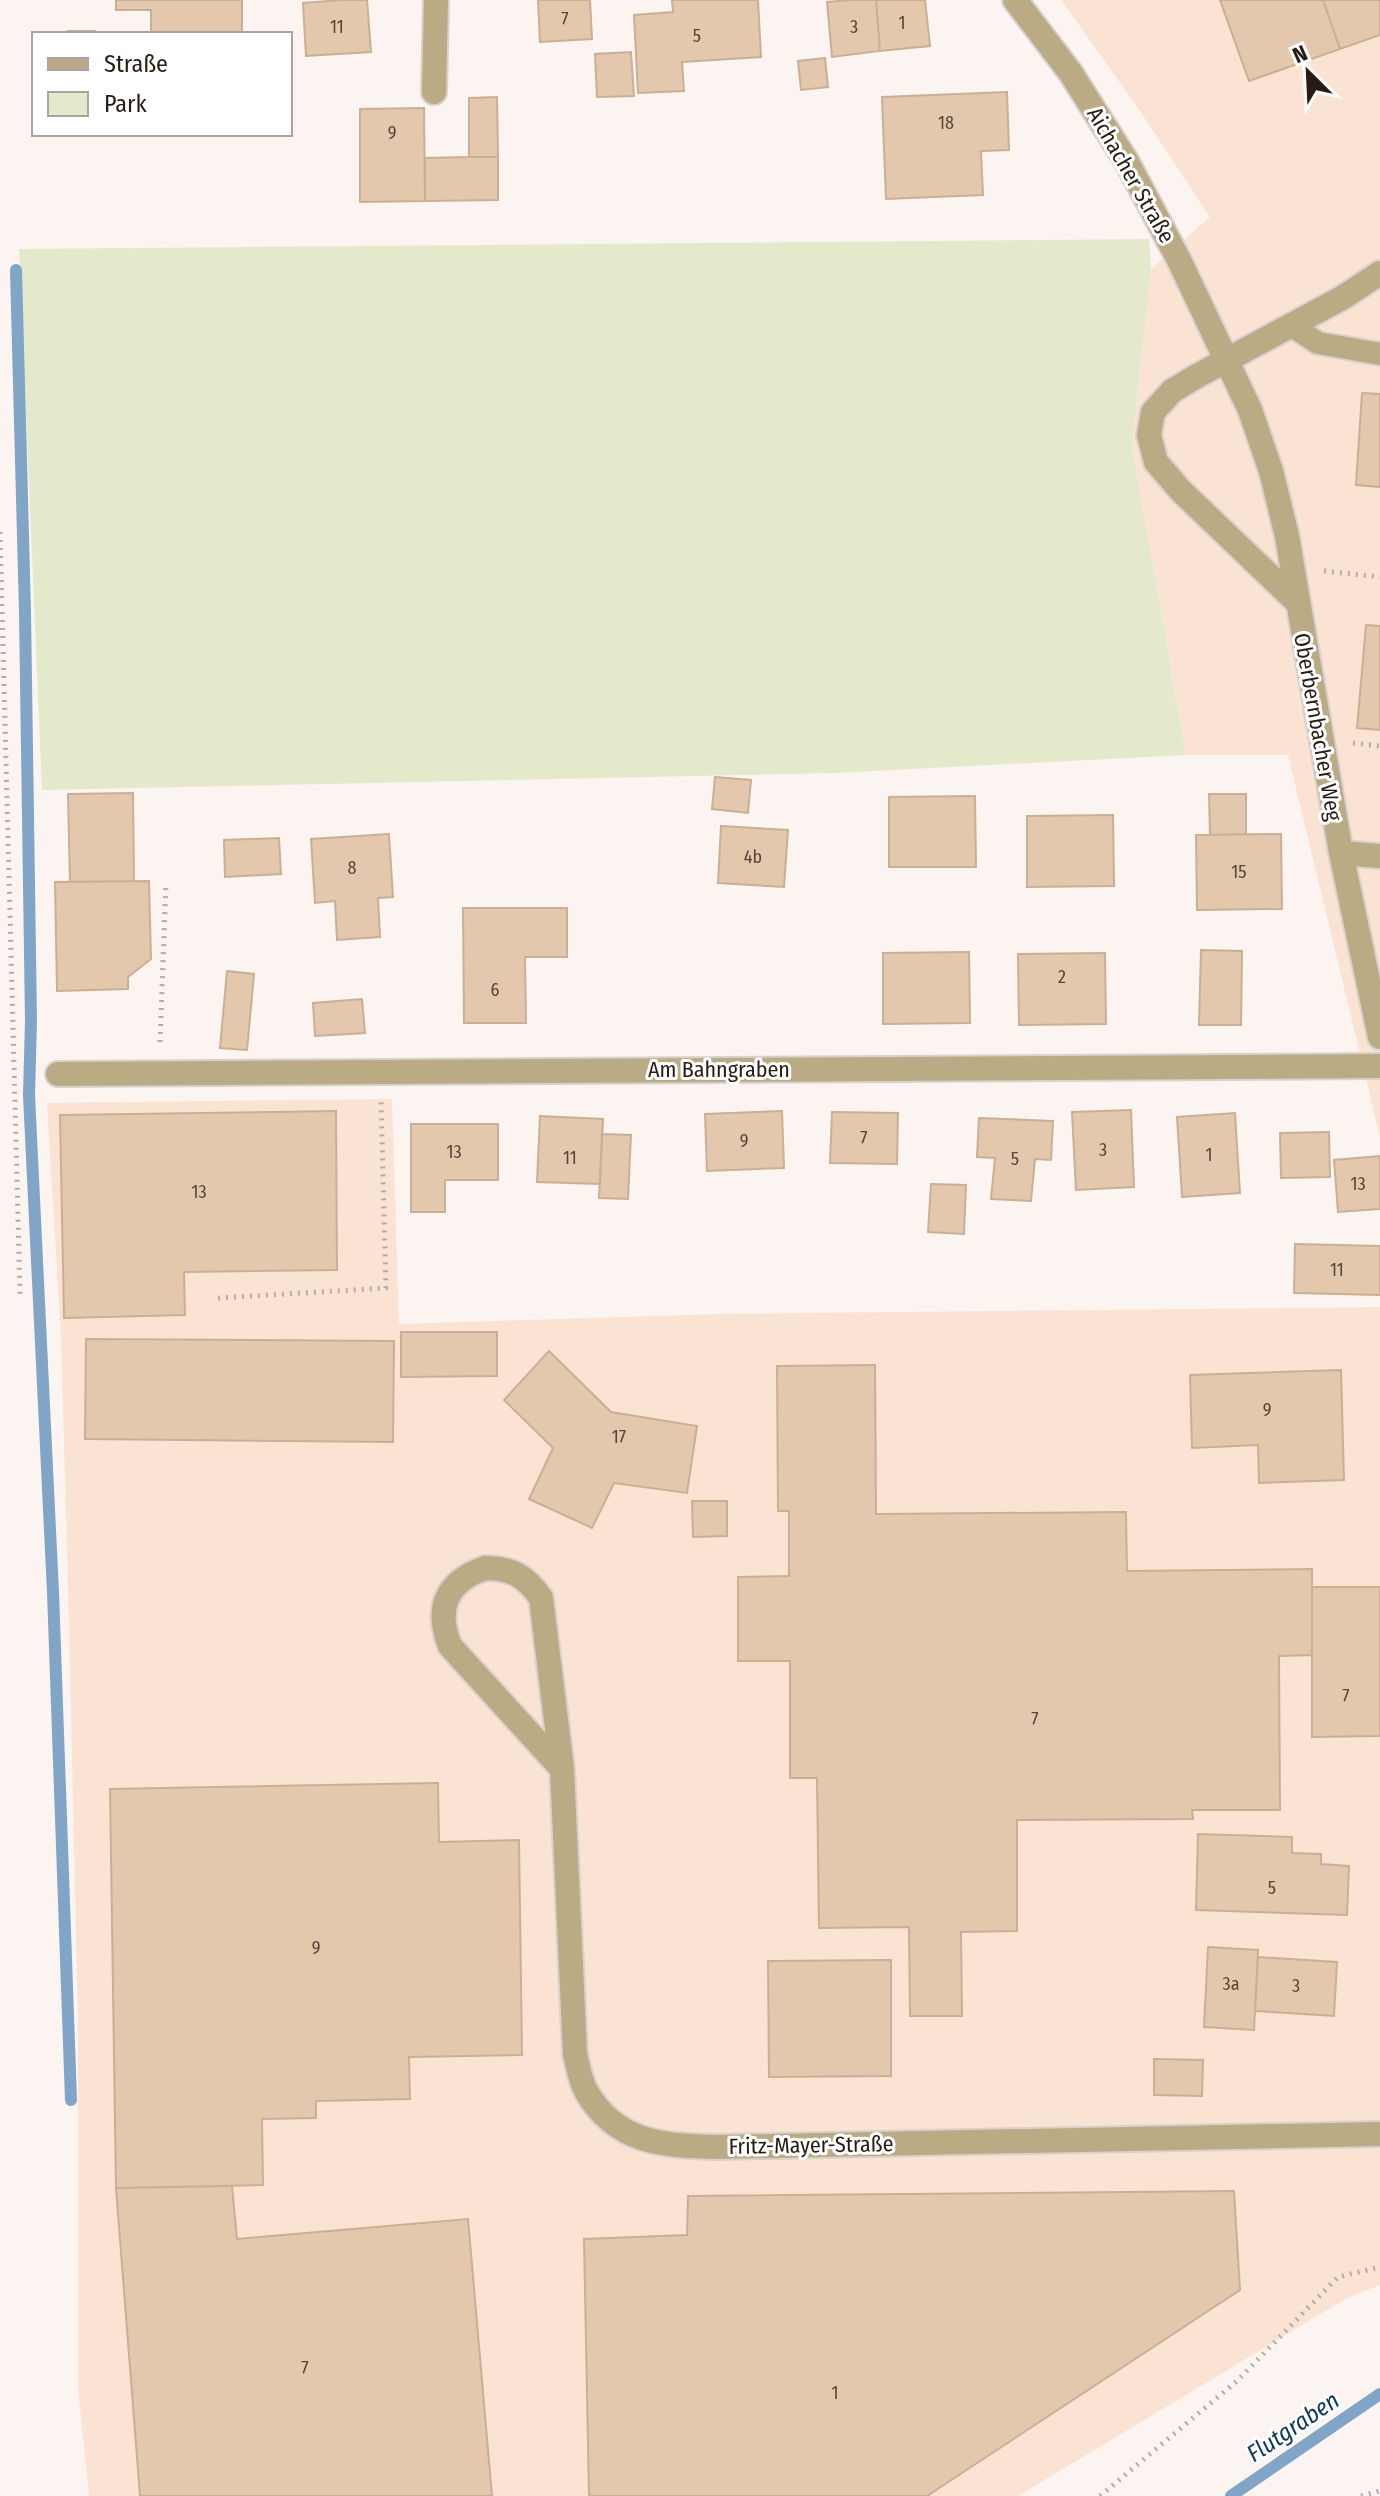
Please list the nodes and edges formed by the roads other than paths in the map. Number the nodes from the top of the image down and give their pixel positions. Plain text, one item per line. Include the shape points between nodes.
1 (436, 0) edge
2 (1015, 0) edge
3 (434, 92) dead end
4 (1380, 273) edge
5 (1292, 326) junction
6 (1380, 354) edge
7 (1228, 361) junction
8 (1296, 601) junction
9 (1341, 853) junction
10 (1380, 856) edge
11 (1380, 1037) edge
12 (1380, 1066) edge
13 (58, 1074) dead end
14 (562, 1769) junction
15 (1380, 2134) edge

1 - 3 street
2 - 7 street, Aichacher Straße via 1070,72 1127,162
4 - 5 street, Oberbernbacher Weg
5 - 6 lane via 1318,343
5 - 7 street, Oberbernbacher Weg
7 - 8 street, Oberbernbacher Weg via 1271,471
7 - 8 street, Oberbernbacher Weg via 1172,391 1153,412 1149,435 1156,462
8 - 9 street, Oberbernbacher Weg
9 - 10 street
9 - 11 street, Oberbernbacher Weg
12 - 13 street, Am Bahngraben
14 - 14 street, Fritz-Mayer-Straße via 541,1598 531,1584 502,1568 469,1574 456,1584 444,1606 450,1646
14 - 15 street, Fritz-Mayer-Straße via 575,2054 586,2090 609,2121 636,2137 670,2146 719,2147

